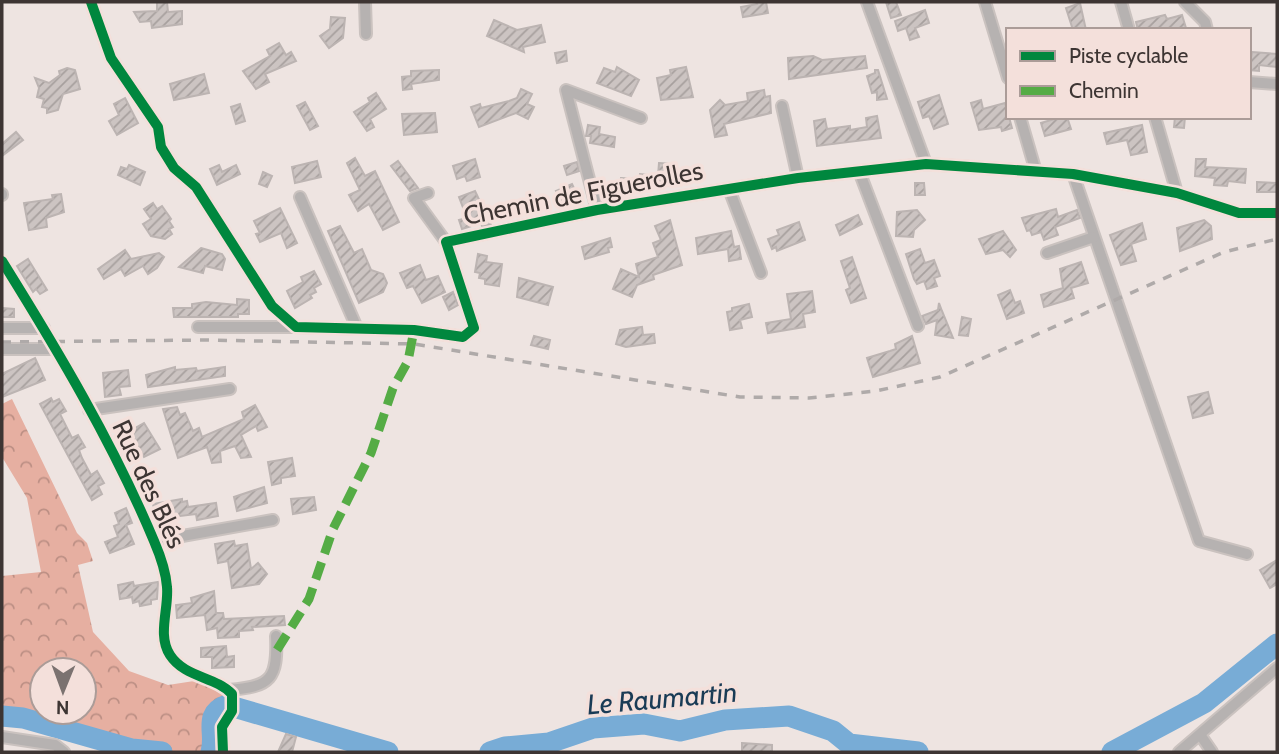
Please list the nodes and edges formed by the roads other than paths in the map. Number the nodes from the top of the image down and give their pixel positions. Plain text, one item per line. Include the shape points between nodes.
1 (91, 2) edge
2 (365, 2) edge
3 (867, 2) edge
4 (985, 2) edge
5 (1121, 2) edge
6 (1185, 2) edge
7 (1128, 28) edge
8 (1206, 28) edge
9 (366, 34) dead end
10 (1006, 71) edge
11 (1251, 82) edge
12 (1277, 84) edge
13 (782, 106) dead end
14 (641, 118) dead end
15 (1021, 119) edge
16 (1156, 119) edge
17 (926, 164) junction
18 (859, 171) junction
19 (1036, 172) junction
20 (1073, 174) junction
21 (798, 178) junction
22 (729, 189) junction
23 (428, 193) dead end
24 (1177, 193) junction
25 (300, 197) dead end
26 (597, 210) junction
27 (1277, 213) edge
28 (1094, 237) junction
29 (446, 243) junction
30 (1047, 253) dead end
31 (2, 261) edge
32 (761, 273) dead end
33 (198, 327) dead end
34 (296, 327) junction
35 (918, 327) dead end
36 (2, 328) edge
37 (44, 328) junction
38 (357, 328) junction
39 (2, 349) edge
40 (56, 349) junction
41 (230, 389) dead end
42 (89, 410) junction
43 (273, 520) dead end
44 (154, 541) junction
45 (1247, 554) dead end
46 (276, 636) dead end
47 (1277, 668) edge
48 (231, 700) junction
49 (1201, 736) junction
50 (2, 737) edge
51 (64, 752) edge
52 (223, 752) edge
53 (1179, 752) edge
54 (1212, 752) edge

1 - 34 street via 111,58 158,127 161,147 174,168 195,187 272,306
2 - 9 street
3 - 17 street
4 - 10 street
5 - 7 street
6 - 8 street
11 - 12 street
13 - 21 street
14 - 26 street via 566,90
15 - 19 street
16 - 24 street
17 - 18 street, Chemin de Figuerolles
17 - 19 street, Chemin de Figuerolles
18 - 21 street, Chemin de Figuerolles
18 - 35 street
19 - 20 street, Chemin de Figuerolles
20 - 24 street, Chemin de Figuerolles
20 - 28 street
21 - 22 street, Chemin de Figuerolles
22 - 26 street, Chemin de Figuerolles
22 - 32 street
23 - 29 street via 414,198
24 - 27 street, Chemin de Figuerolles via 1239,214
25 - 38 street
26 - 29 street, Chemin de Figuerolles
28 - 30 street
28 - 45 street via 1199,541
29 - 38 street, Chemin de Figuerolles via 474,328 463,337
31 - 37 street, Rue des Blés
33 - 34 street, Chemin de Figuerolles
34 - 38 street, Chemin de Figuerolles
36 - 37 street
37 - 40 street, Rue des Blés
39 - 40 street
40 - 42 street, Rue des Blés
41 - 42 street, Rue des Blés
42 - 44 street, Rue des Blés
43 - 44 street
44 - 48 street, Rue des Blés via 167,585 164,634 170,655
46 - 48 street via 274,675
47 - 49 street
48 - 52 street via 222,727
49 - 53 street
49 - 54 street
50 - 51 street via 55,745

